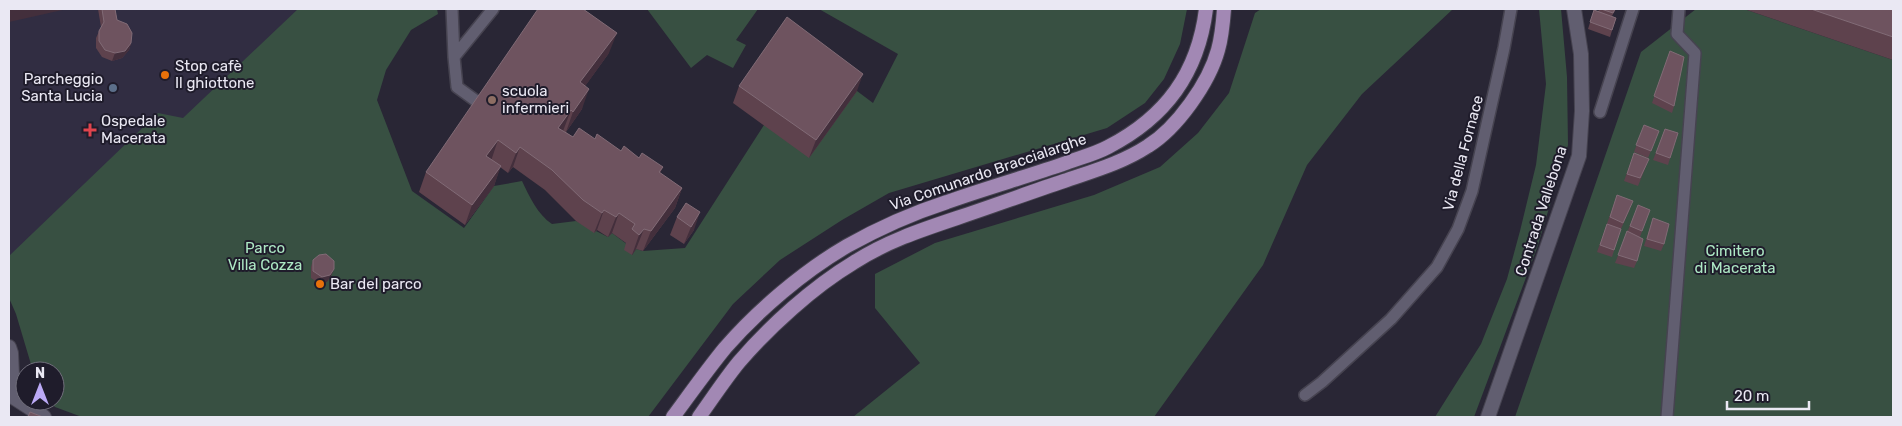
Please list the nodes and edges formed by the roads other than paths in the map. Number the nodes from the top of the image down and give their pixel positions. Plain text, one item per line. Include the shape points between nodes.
1 (452, 9) edge
2 (492, 9) edge
3 (1206, 9) edge
4 (1224, 9) edge
5 (1511, 9) edge
6 (1574, 9) edge
7 (1633, 9) edge
8 (1679, 9) edge
9 (454, 57) junction
10 (479, 103) edge
11 (1600, 112) dead end
12 (9, 347) edge
13 (1305, 395) dead end
14 (11, 397) edge
15 (44, 417) edge
16 (673, 417) edge
17 (699, 417) edge
18 (1488, 417) edge
19 (1667, 417) edge

1 - 9 lane
2 - 9 lane
3 - 16 main road, Via Comunardo Braccialarghe via 1204,29 1189,70 1176,92 1144,125 1108,148 892,222 821,262 726,347
4 - 17 main road via 1218,52 1206,78 1192,102 1148,146 1112,165 902,237 853,262 768,330
5 - 13 lane, Via della Fornace via 1472,191 1458,229 1437,267 1391,319
6 - 18 street, Contrada Vallebona via 1581,64 1580,156
7 - 11 lane
8 - 19 lane via 1678,34 1695,53
9 - 10 lane via 457,87
12 - 14 street
14 - 15 street

